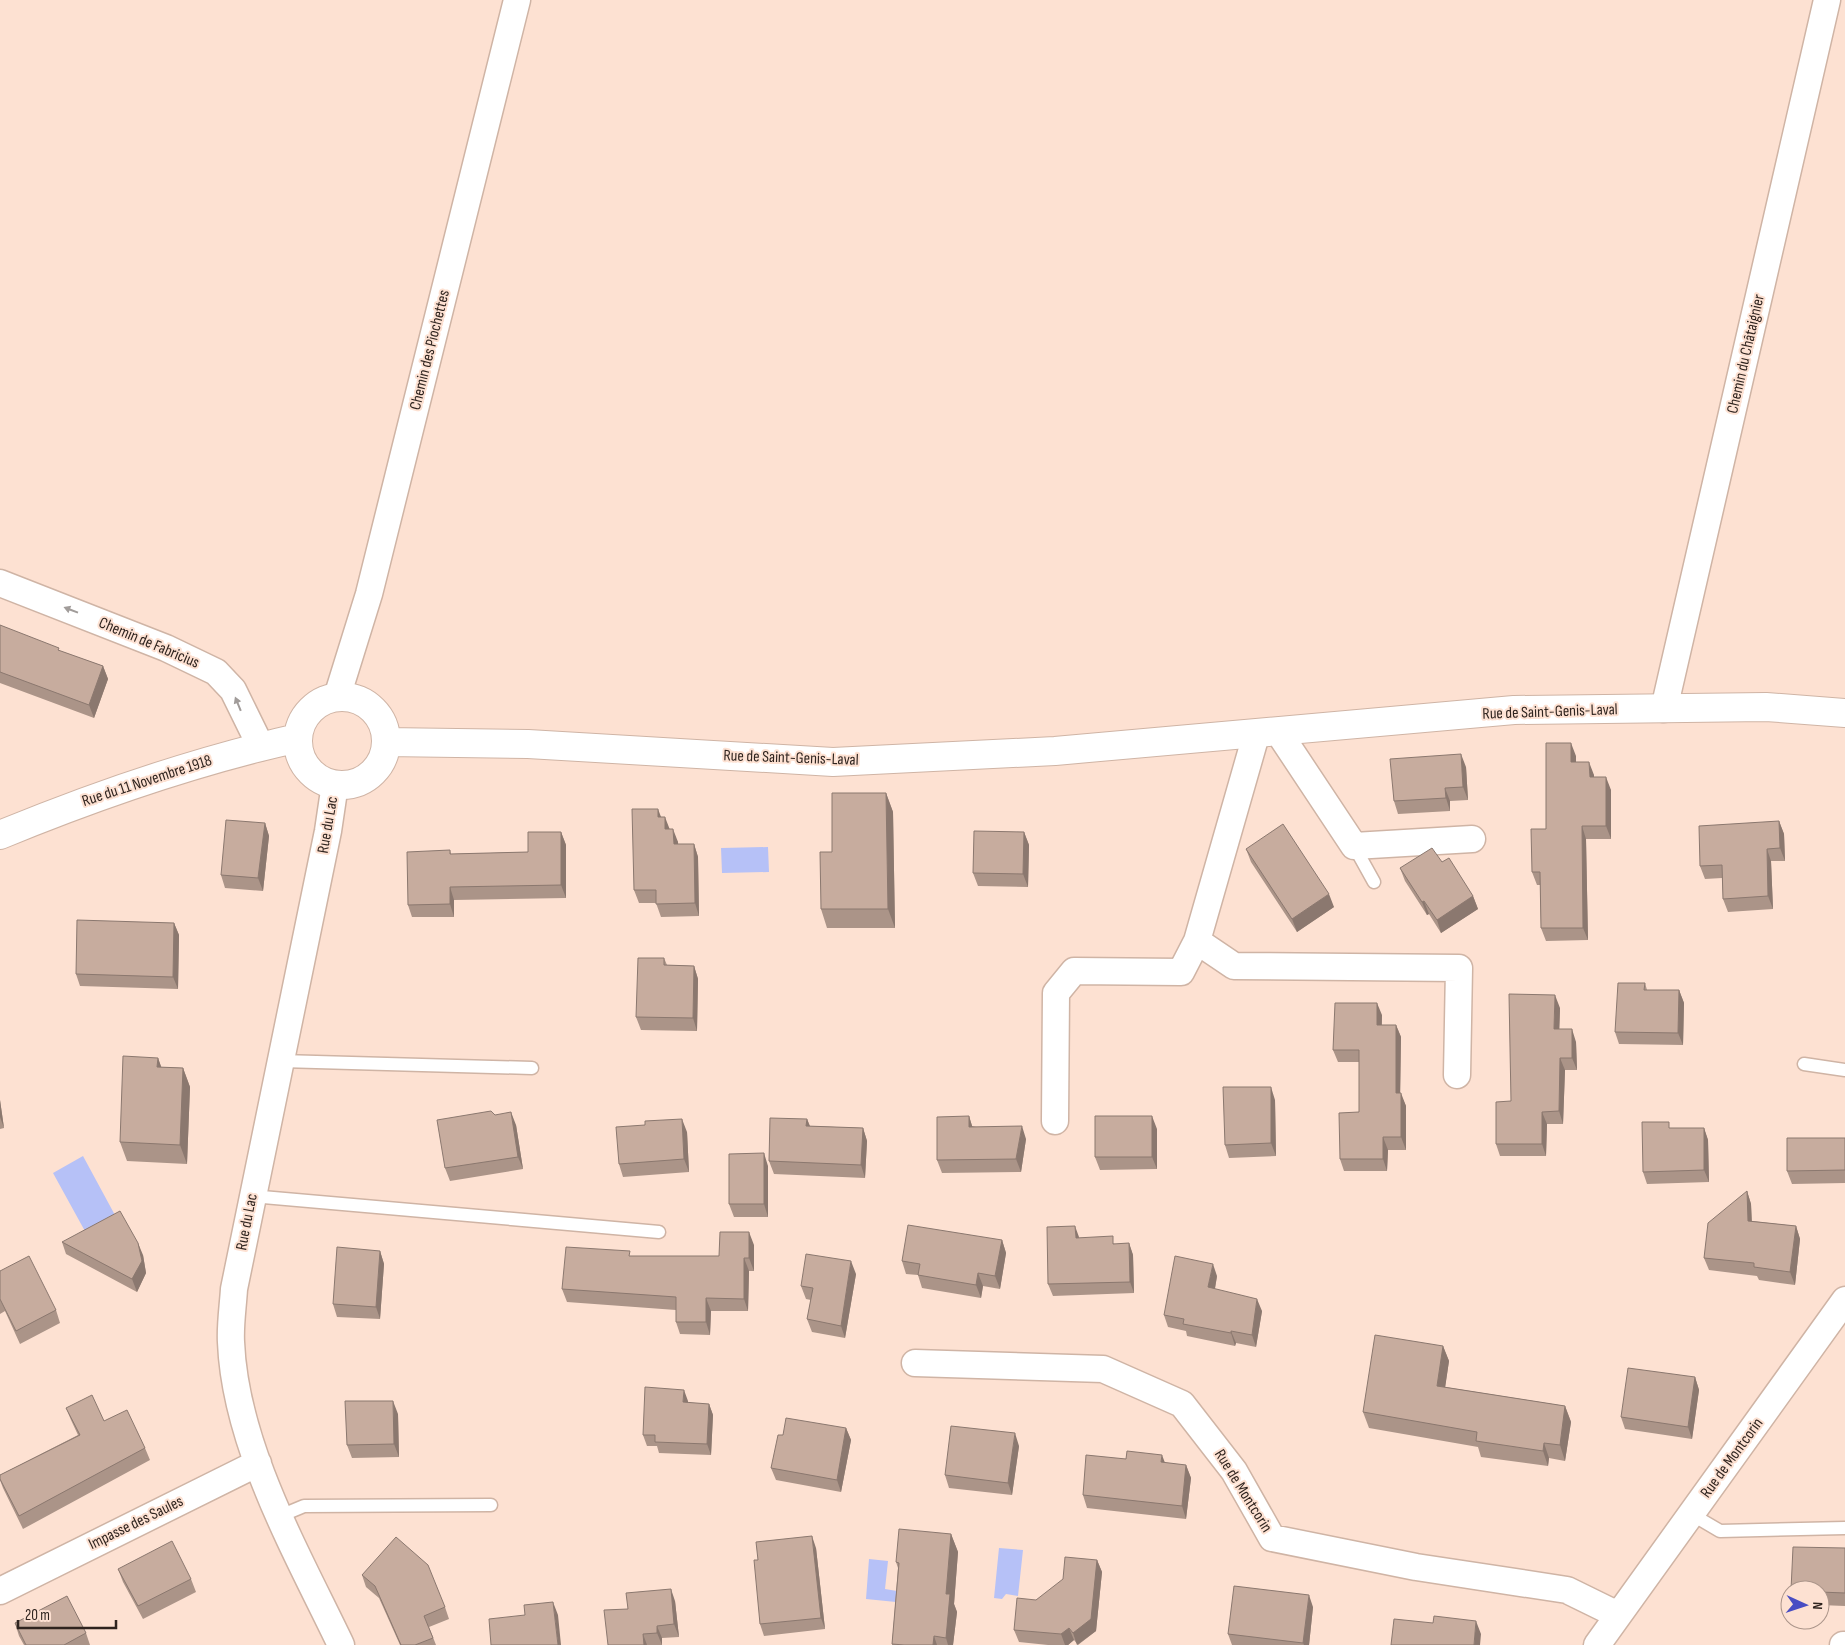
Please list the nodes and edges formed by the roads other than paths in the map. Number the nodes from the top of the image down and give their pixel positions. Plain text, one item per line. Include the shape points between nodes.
1 (517, 0) edge
2 (1828, 0) edge
3 (0, 583) edge
4 (337, 697) junction
5 (1664, 709) junction
6 (1845, 713) edge
7 (1268, 734) junction
8 (298, 738) junction
9 (386, 742) junction
10 (261, 747) junction
11 (334, 784) junction
12 (0, 835) edge
13 (1472, 839) dead end
14 (1354, 846) junction
15 (1374, 882) dead end
16 (1197, 941) junction
17 (281, 1061) junction
18 (1804, 1064) dead end
19 (532, 1068) dead end
20 (1845, 1070) edge
21 (1457, 1075) dead end
22 (1055, 1120) dead end
23 (252, 1196) junction
24 (659, 1232) dead end
25 (1845, 1300) edge
26 (915, 1363) dead end
27 (258, 1463) junction
28 (490, 1505) dead end
29 (1691, 1514) junction
30 (280, 1516) junction
31 (1845, 1528) edge
32 (4, 1585) edge
33 (1618, 1615) junction
34 (340, 1645) edge
35 (1597, 1645) edge

1 - 4 street, Chemin des Piochettes via 369,594
2 - 5 street, Chemin du Châtaignier
10 -> 3 street, Chemin de Fabricius via 233,690 216,672 166,648
4 - 8 street via 310,711
4 - 9 street via 365,704 376,714
5 - 6 street, Rue de Saint-Genis-Laval via 1766,707
5 - 7 street, Rue de Saint-Genis-Laval via 1514,710
7 - 9 street, Rue de Saint-Genis-Laval via 1055,751 833,762 528,744
7 - 14 street
7 - 16 street
8 - 10 street, Rue du 11 Novembre 1918
8 - 11 street via 306,767 318,778
9 - 11 street via 381,761 372,774 359,782
10 - 12 street, Rue du 11 Novembre 1918 via 76,804
11 - 17 street, Rue du Lac via 328,831
13 - 14 street
14 - 15 lane
16 - 21 street via 1234,966 1459,968
16 - 22 street via 1181,972 1074,971 1056,993
17 - 19 lane
17 - 23 street, Rue du Lac
18 - 20 lane
23 - 24 lane
23 - 27 street, Rue du Lac via 234,1289 231,1342 238,1396
25 - 29 street, Rue de Montcorin
26 - 33 street, Rue de Montcorin via 1103,1369 1182,1404 1234,1471 1272,1538 1416,1567 1567,1590
27 - 30 street, Rue du Lac
27 - 32 street, Impasse des Saules
28 - 30 lane via 304,1506
29 - 31 lane via 1720,1531
29 - 33 street, Rue de Montcorin
30 - 34 street, Rue du Lac
33 - 35 street, Rue de Montcorin

